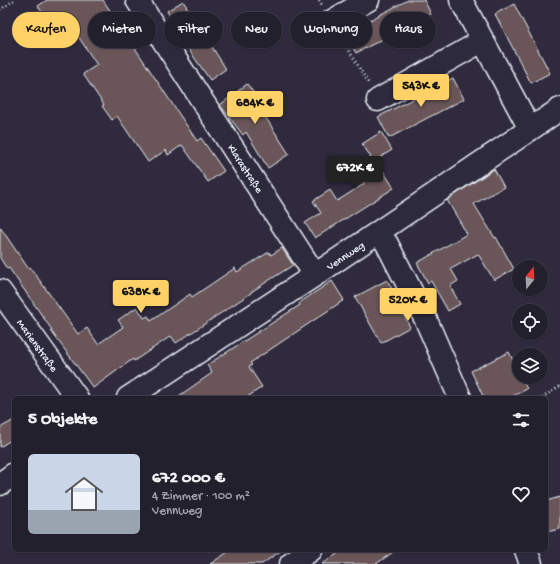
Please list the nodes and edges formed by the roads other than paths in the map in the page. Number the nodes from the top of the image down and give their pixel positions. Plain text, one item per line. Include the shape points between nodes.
1 (137, 0) edge
2 (368, 0) edge
3 (461, 0) edge
4 (347, 12) edge
5 (482, 41) junction
6 (378, 100) road end
7 (560, 109) edge
8 (530, 129) junction
9 (378, 232) junction
10 (315, 275) junction
11 (0, 291) edge
12 (76, 396) edge
13 (131, 396) edge
14 (459, 396) edge
15 (12, 475) edge
16 (0, 484) edge
17 (527, 552) edge
18 (531, 564) edge

1 - 10 street, Klarastraße
2 - 4 street
3 - 5 street
5 - 6 street
5 - 8 street
7 - 8 street, Vennweg
8 - 9 street, Vennweg
9 - 10 street, Vennweg
9 - 14 street via 387,244 426,320
10 - 13 street, Vennweg
11 - 12 street, Marienstraße
15 - 16 street
17 - 18 street

